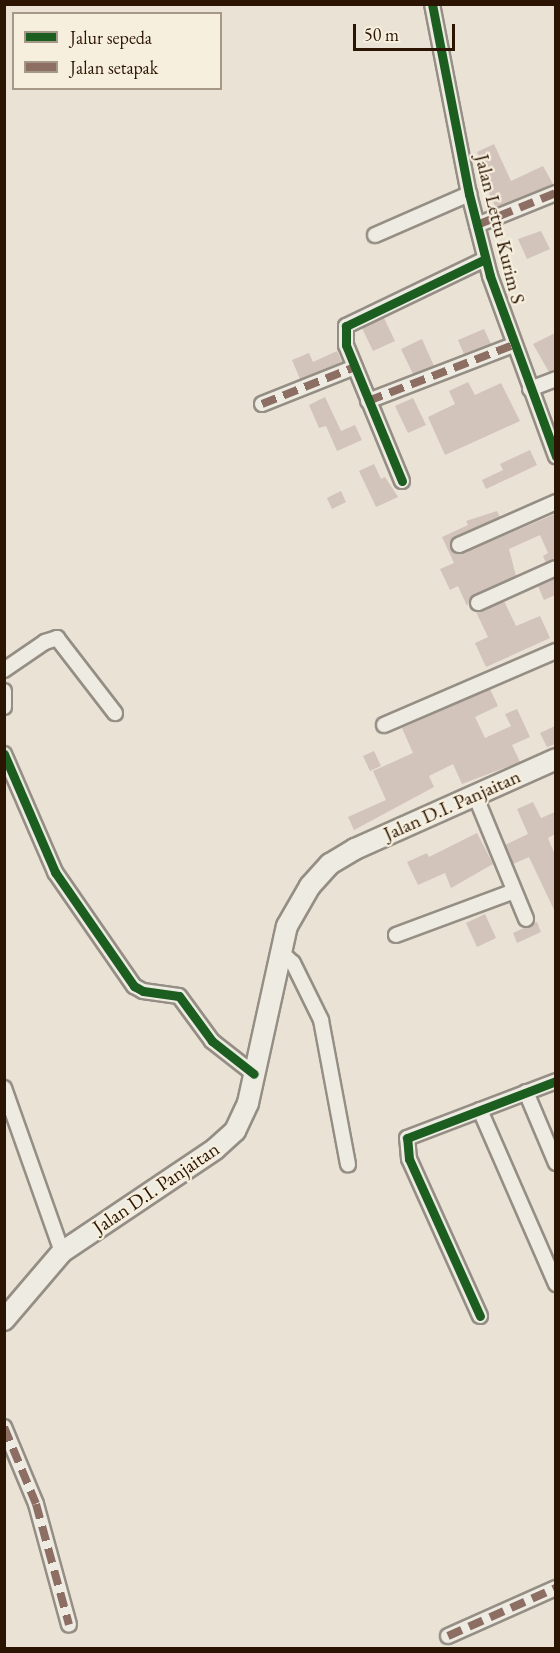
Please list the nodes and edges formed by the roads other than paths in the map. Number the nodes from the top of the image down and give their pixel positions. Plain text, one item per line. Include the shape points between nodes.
1 (432, 4) edge
2 (555, 193) edge
3 (468, 194) junction
4 (477, 225) junction
5 (375, 235) dead end
6 (485, 259) junction
7 (513, 345) junction
8 (355, 367) junction
9 (555, 379) edge
10 (530, 389) junction
11 (368, 402) junction
12 (262, 404) dead end
13 (555, 452) edge
14 (402, 481) dead end
15 (555, 502) edge
16 (459, 545) dead end
17 (555, 568) edge
18 (478, 603) dead end
19 (555, 651) edge
20 (4, 670) edge
21 (4, 691) edge
22 (4, 707) edge
23 (115, 713) dead end
24 (384, 725) dead end
25 (4, 754) edge
26 (555, 759) edge
27 (475, 795) junction
28 (514, 891) junction
29 (526, 920) dead end
30 (396, 935) dead end
31 (281, 952) junction
32 (254, 1074) junction
33 (555, 1081) edge
34 (4, 1088) edge
35 (526, 1092) junction
36 (480, 1110) junction
37 (555, 1163) edge
38 (348, 1164) dead end
39 (62, 1252) junction
40 (555, 1284) edge
41 (480, 1316) dead end
42 (4, 1320) edge
43 (4, 1427) edge
44 (555, 1588) edge
45 (69, 1625) dead end
46 (448, 1636) dead end

1 - 3 street, Jalan Lettu Kurim S
2 - 4 street
3 - 4 street, Jalan Lettu Kurim S
3 - 5 street
4 - 6 street, Jalan Lettu Kurim S
6 - 7 street, Jalan Lettu Kurim S
6 - 8 street via 350,321 346,345
7 - 10 street, Jalan Lettu Kurim S
7 - 11 street
8 - 11 street
8 - 12 street
9 - 10 street
10 - 13 street, Jalan Lettu Kurim S
11 - 14 street
15 - 16 street
17 - 18 street
19 - 24 street
20 - 23 street via 57,638
21 - 22 street
25 - 32 street via 54,872 135,986 143,991 179,996 212,1041
26 - 27 main road, Jalan D.I. Panjaitan
27 - 28 street
27 - 31 main road, Jalan D.I. Panjaitan via 330,864 298,903
28 - 29 street
28 - 30 street
31 - 32 main road, Jalan D.I. Panjaitan
31 - 38 street via 292,963 321,1020
32 - 39 main road, Jalan D.I. Panjaitan via 248,1103 235,1131 215,1149
33 - 35 street
34 - 39 street
35 - 36 street
35 - 37 street
36 - 40 street
36 - 41 street via 410,1134 406,1147
39 - 42 main road, Jalan D.I. Panjaitan
43 - 45 street via 43,1526
44 - 46 street

